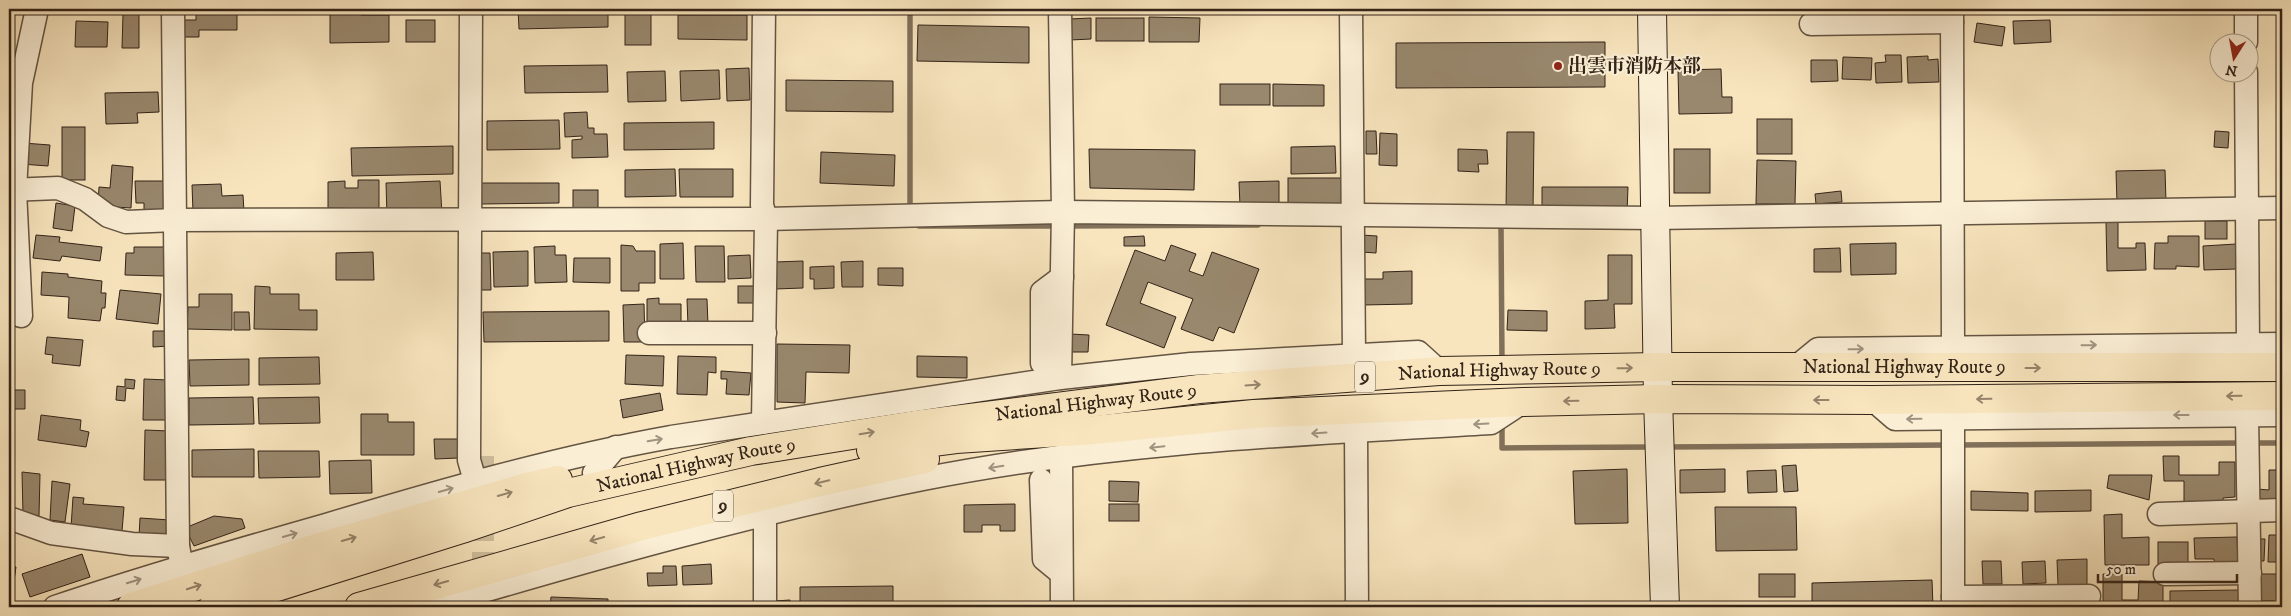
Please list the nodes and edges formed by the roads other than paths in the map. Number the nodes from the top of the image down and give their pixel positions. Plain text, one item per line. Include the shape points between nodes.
1 (37, 9) edge
2 (173, 9) edge
3 (471, 9) edge
4 (764, 9) edge
5 (1060, 9) edge
6 (1351, 9) edge
7 (1652, 9) edge
8 (2246, 9) edge
9 (1952, 15) edge
10 (1811, 24) dead end
11 (2246, 32) edge
12 (2246, 82) edge
13 (12, 190) edge
14 (2282, 208) edge
15 (2248, 209) junction
16 (1063, 212) junction
17 (1952, 212) junction
18 (1352, 214) junction
19 (1655, 218) junction
20 (766, 219) junction
21 (176, 220) junction
22 (471, 220) junction
23 (1062, 277) junction
24 (1042, 292) junction
25 (21, 316) dead end
26 (649, 333) dead end
27 (765, 333) junction
28 (1028, 342) tunnel mouth
29 (2130, 344) junction
30 (2248, 344) junction
31 (2282, 344) edge
32 (1953, 347) junction
33 (1354, 355) junction
34 (1231, 361) junction
35 (1042, 363) tunnel mouth
36 (1657, 367) junction
37 (1796, 367) junction
38 (2282, 367) edge
39 (2102, 368) junction
40 (1439, 371) junction
41 (1060, 378) junction
42 (470, 387) junction
43 (1199, 389) junction
44 (2141, 396) junction
45 (2282, 396) edge
46 (941, 398) junction
47 (1658, 399) junction
48 (1873, 400) junction
49 (1523, 402) junction
50 (1254, 414) junction
51 (2247, 415) junction
52 (2282, 415) edge
53 (2117, 416) junction
54 (1953, 418) junction
55 (763, 423) junction
56 (915, 425) junction
57 (1094, 430) junction
58 (1356, 431) junction
59 (1225, 440) junction
60 (616, 447) junction
61 (751, 451) junction
62 (483, 456) tunnel mouth
63 (1061, 457) junction
64 (594, 473) junction
65 (475, 481) junction
66 (1035, 489) tunnel mouth
67 (2249, 510) junction
68 (2282, 510) edge
69 (765, 514) junction
70 (2158, 514) dead end
71 (9, 518) edge
72 (324, 526) junction
73 (642, 526) junction
74 (462, 529) junction
75 (302, 552) junction
76 (622, 553) junction
77 (180, 557) junction
78 (1061, 573) junction
79 (2250, 573) junction
80 (2165, 574) dead end
81 (2089, 596) dead end
82 (98, 599) edge
83 (468, 602) edge
84 (1953, 602) edge
85 (371, 605) edge
86 (55, 607) edge
87 (131, 607) edge
88 (213, 607) edge
89 (429, 607) edge
90 (765, 607) edge
91 (1062, 607) edge
92 (1357, 607) edge
93 (1665, 607) edge
94 (2250, 607) edge

1 - 13 street via 21,83
2 - 21 street
3 - 22 street
4 - 20 street via 762,205
5 - 16 street
6 - 18 street
7 - 19 street
8 - 11 street
9 - 10 street
9 - 17 street
12 - 15 street
13 - 21 street via 58,188 85,199 108,216 126,222
13 - 25 street
14 - 15 street
15 - 17 street
15 - 30 street
16 - 18 street
16 - 20 street
16 - 23 street
17 - 19 street
17 - 32 street
18 - 19 street
18 - 33 street
19 - 36 street
20 - 22 street
20 - 27 street
21 - 22 street
21 - 77 street
22 - 42 street
23 - 24 street
23 - 41 street
24 - 28 street via 1027,301
24 - 35 street
26 - 27 street
27 - 55 street
29 - 30 street
32 -> 29 street
29 - 39 street
30 - 31 street
37 -> 32 street via 1818,349
33 - 34 street
33 - 40 street via 1418,352
34 - 41 street
34 - 43 street
36 - 37 highway, National Highway Route 9 / 9
40 -> 36 highway, National Highway Route 9 / 9
36 - 47 street
37 -> 39 highway, National Highway Route 9 / 9
38 - 39 highway, National Highway Route 9 / 9
43 -> 40 highway, National Highway Route 9 / 9
41 - 46 street
42 - 62 street via 484,400
42 - 65 street via 469,460
43 - 56 highway, National Highway Route 9 / 9
45 -> 44 highway, National Highway Route 9 / 9
44 -> 48 highway, National Highway Route 9 / 9
44 - 53 street
46 - 55 street
46 - 56 street
48 -> 47 highway, National Highway Route 9 / 9
47 -> 49 highway, National Highway Route 9 / 9
47 - 93 street
54 -> 48 street via 1895,419
49 - 50 highway, National Highway Route 9 / 9
49 -> 58 street via 1491,423
50 - 57 highway, National Highway Route 9 / 9
50 - 59 street
51 - 52 street
51 -> 53 street
51 - 67 street
53 - 54 street
54 - 84 street
60 -> 55 street
61 -> 56 highway, National Highway Route 9 / 9
57 -> 73 highway, 9 via 936,457
57 - 74 highway, National Highway Route 9 / 9 via 956,440 812,458 626,491
58 -> 59 street
58 - 92 street
59 -> 63 street
60 - 64 street
60 - 65 street
61 - 64 highway, 9 via 674,457
61 - 74 highway, National Highway Route 9 / 9 via 568,493
63 -> 69 street via 925,478
63 - 78 street
75 -> 64 highway, 9 via 526,487
72 -> 65 street
66 - 78 street via 1044,559
67 - 68 street
67 - 70 street
67 - 79 street
69 - 76 street
69 - 90 street
71 - 77 street via 51,533 132,544
72 - 75 street
77 -> 72 street
73 - 76 street
73 -> 85 highway, 9
74 - 88 highway, National Highway Route 9 / 9
87 -> 75 highway, 9
76 - 83 street
82 -> 77 street
78 - 91 street
79 - 80 street
79 - 94 street
81 - 84 street
82 - 86 street
83 - 89 street

